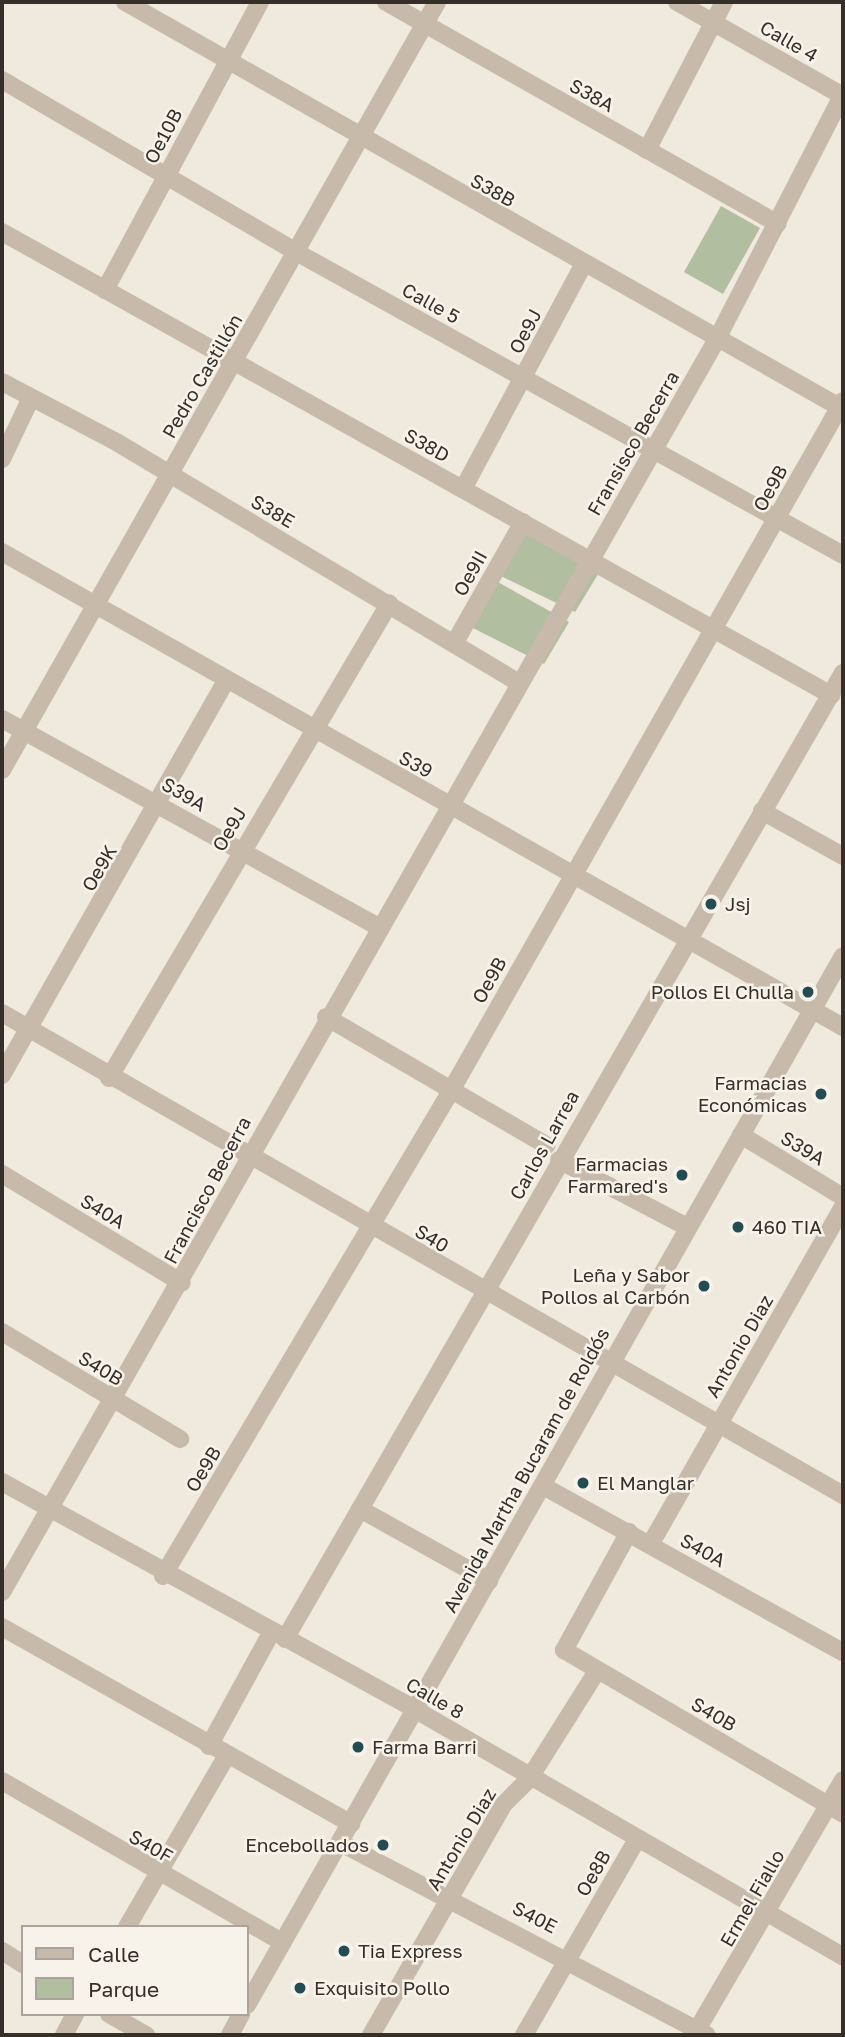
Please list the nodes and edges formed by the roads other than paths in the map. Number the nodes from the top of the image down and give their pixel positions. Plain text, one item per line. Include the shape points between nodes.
1 (125, 2) edge
2 (260, 2) edge
3 (386, 2) edge
4 (437, 2) edge
5 (677, 2) edge
6 (724, 2) edge
7 (716, 22) junction
8 (425, 24) junction
9 (227, 63) junction
10 (2, 80) edge
11 (843, 95) edge
12 (360, 139) junction
13 (647, 150) junction
14 (166, 176) junction
15 (778, 224) junction
16 (2, 232) edge
17 (296, 252) junction
18 (583, 265) junction
19 (105, 290) junction
20 (717, 339) junction
21 (236, 362) junction
22 (524, 378) junction
23 (2, 382) edge
24 (31, 398) junction
25 (842, 406) edge
26 (653, 450) junction
27 (2, 459) edge
28 (169, 474) junction
29 (463, 488) junction
30 (777, 519) junction
31 (523, 522) junction
32 (2, 552) edge
33 (843, 555) edge
34 (590, 560) junction
35 (389, 604) junction
36 (94, 606) junction
37 (716, 631) junction
38 (454, 644) junction
39 (843, 673) edge
40 (227, 679) junction
41 (519, 683) junction
42 (831, 695) junction
43 (2, 719) edge
44 (312, 730) junction
45 (25, 732) junction
46 (2, 769) edge
47 (159, 804) junction
48 (448, 806) junction
49 (762, 811) junction
50 (240, 851) junction
51 (843, 856) edge
52 (572, 874) junction
53 (380, 928) junction
54 (686, 939) junction
55 (843, 956) edge
56 (811, 1010) junction
57 (2, 1013) edge
58 (326, 1017) junction
59 (843, 1027) edge
60 (30, 1030) junction
61 (2, 1075) edge
62 (109, 1078) junction
63 (452, 1089) junction
64 (741, 1135) junction
65 (546, 1145) dead end
66 (247, 1157) junction
67 (559, 1160) junction
68 (2, 1174) edge
69 (843, 1196) edge
70 (843, 1206) edge
71 (372, 1226) junction
72 (685, 1226) junction
73 (182, 1283) junction
74 (485, 1295) junction
75 (2, 1332) edge
76 (610, 1362) junction
77 (115, 1401) junction
78 (719, 1423) junction
79 (180, 1439) dead end
80 (2, 1482) edge
81 (543, 1486) junction
82 (842, 1492) edge
83 (49, 1508) junction
84 (359, 1509) junction
85 (629, 1532) junction
86 (650, 1545) junction
87 (163, 1576) junction
88 (489, 1581) junction
89 (2, 1592) edge
90 (2, 1627) edge
91 (278, 1636) junction
92 (843, 1652) edge
93 (597, 1671) junction
94 (416, 1710) junction
95 (209, 1746) junction
96 (227, 1755) junction
97 (529, 1779) junction
98 (843, 1780) edge
99 (2, 1781) edge
100 (836, 1810) edge
101 (351, 1824) junction
102 (636, 1841) junction
103 (341, 1843) junction
104 (158, 1874) junction
105 (450, 1898) junction
106 (768, 1913) junction
107 (128, 1925) edge
108 (282, 1942) junction
109 (2, 1951) edge
110 (569, 1957) junction
111 (843, 1957) edge
112 (21, 1963) edge
113 (248, 2003) edge
114 (74, 2016) edge
115 (113, 2016) edge
116 (241, 2016) edge
117 (700, 2033) edge
118 (64, 2035) edge
119 (146, 2035) edge
120 (230, 2035) edge
121 (371, 2035) edge
122 (524, 2035) edge

1 - 9 street, S38B
2 - 9 street, Oe10B
3 - 8 street, S38A
4 - 8 street, Pedro Castillón
5 - 7 street, Calle 4
6 - 7 street
7 - 11 street, Calle 4
7 - 13 street
8 - 12 street, Pedro Castillón
8 - 13 street, S38A
9 - 12 street, S38B
9 - 14 street, Oe10B
10 - 14 street, Calle 5
11 - 15 street, Fransisco Becerra
12 - 17 street, Pedro Castillón
12 - 18 street, S38B
13 - 15 street, S38A
14 - 17 street, Calle 5
14 - 19 street, Oe10B
15 - 20 street, Fransisco Becerra
16 - 19 street, S38D
17 - 21 street, Pedro Castillón
17 - 22 street, Calle 5
18 - 20 street, S38B
18 - 22 street, Oe9J
19 - 21 street, S38D
20 - 25 street, S38B
20 - 26 street, Fransisco Becerra
21 - 28 street, Pedro Castillón
21 - 29 street, S38D
22 - 26 street, Calle 5
22 - 29 street, Oe9J
23 - 24 street, S38E
24 - 27 street
24 - 28 street, S38E
25 - 30 street, Oe9B
26 - 30 street, Calle 5
26 - 34 street, Fransisco Becerra
28 - 35 street, S38E
28 - 36 street, Pedro Castillón
29 - 31 street, S38D
30 - 33 street, Calle 5
30 - 37 street, Oe9B
31 - 34 street, S38D
31 - 38 street, Oe9II
32 - 36 street, S39
34 - 37 street, S38D
34 - 41 street, Fransisco Becerra
35 - 38 street, S38E
35 - 44 street, Oe9J
36 - 40 street, S39
36 - 45 street, Pedro Castillón
37 - 42 street, S38D
37 - 52 street, Oe9B
38 - 41 street, S38E
39 - 42 street, Carlos Larrea
40 - 44 street, S39
40 - 47 street, Oe9K
41 - 48 street, Fransisco Becerra
42 - 49 street, Carlos Larrea
43 - 45 street, S39A
44 - 48 street, S39
44 - 50 street, Oe9J
45 - 46 street, Pedro Castillón
45 - 47 street, S39A
47 - 50 street, S39A
47 - 60 street, Oe9K
48 - 52 street, S39
48 - 53 street, Francisco Becerra
49 - 51 street
49 - 54 street, Carlos Larrea
50 - 53 street, S39A
50 - 62 street, Oe9J
52 - 54 street, S39
52 - 63 street, Oe9B
53 - 58 street, Francisco Becerra
54 - 56 street, S39
54 - 67 street, Carlos Larrea
55 - 56 street, Avenida Martha Bucaram de Roldós
56 - 59 street, S39
56 - 64 street, Avenida Martha Bucaram de Roldós
57 - 60 street, S40
58 - 63 street
58 - 66 street, Francisco Becerra
60 - 61 street, Oe9K
60 - 62 street, S40
62 - 66 street, S40
63 - 65 street
63 - 71 street, Oe9B
64 - 69 street, S39A
64 - 72 street, Avenida Martha Bucaram de Roldós
66 - 71 street, S40
66 - 73 street, Francisco Becerra
67 - 72 street
67 - 74 street, Carlos Larrea
68 - 73 street, S40A
70 - 78 street, Antonio Diaz
71 - 74 street, S40
71 - 87 street, Oe9B
72 - 76 street, Avenida Martha Bucaram de Roldós
73 - 77 street, Francisco Becerra
74 - 76 street, S40
74 - 84 street, Carlos Larrea
75 - 77 street, S40B
76 - 78 street, S40
76 - 81 street, Avenida Martha Bucaram de Roldós
77 - 79 street, S40B
77 - 83 street, Francisco Becerra
78 - 82 street, S40
78 - 86 street, Antonio Diaz
80 - 83 street, Calle 8
81 - 85 street, S40A
81 - 88 street, Avenida Martha Bucaram de Roldós
83 - 87 street, Calle 8
83 - 89 street, Francisco Becerra
84 - 88 street
84 - 91 street, Carlos Larrea
85 - 86 street, S40A
85 - 93 street, S40B via 564,1650
86 - 92 street, S40A
87 - 91 street, Calle 8
88 - 94 street, Avenida Martha Bucaram de Roldós
90 - 95 street
91 - 94 street, Calle 8
91 - 95 street, Carlos Larrea
93 - 97 street, Antonio Diaz
93 - 100 street, S40B
94 - 97 street, Calle 8
94 - 101 street, Avenida Martha Bucaram de Roldós
95 - 96 street
96 - 101 street
96 - 104 street
97 - 102 street, Calle 8
97 - 105 street, Antonio Diaz via 503,1805
98 - 100 street, Ermel Fiallo
99 - 104 street, S40F
100 - 106 street, Ermel Fiallo
101 - 103 street, Avenida Martha Bucaram de Roldós
102 - 106 street, Calle 8
102 - 110 street, Oe8B
103 - 105 street, S40E
103 - 108 street, Avenida Martha Bucaram de Roldós
104 - 107 street
104 - 108 street, S40F
105 - 110 street, S40E
105 - 121 street, Antonio Diaz
106 - 111 street, Calle 8
106 - 117 street, Ermel Fiallo
108 - 113 street, Avenida Martha Bucaram de Roldós
109 - 112 street
110 - 117 street, S40E
110 - 122 street, Oe8B
114 - 118 street
115 - 119 street
116 - 120 street

